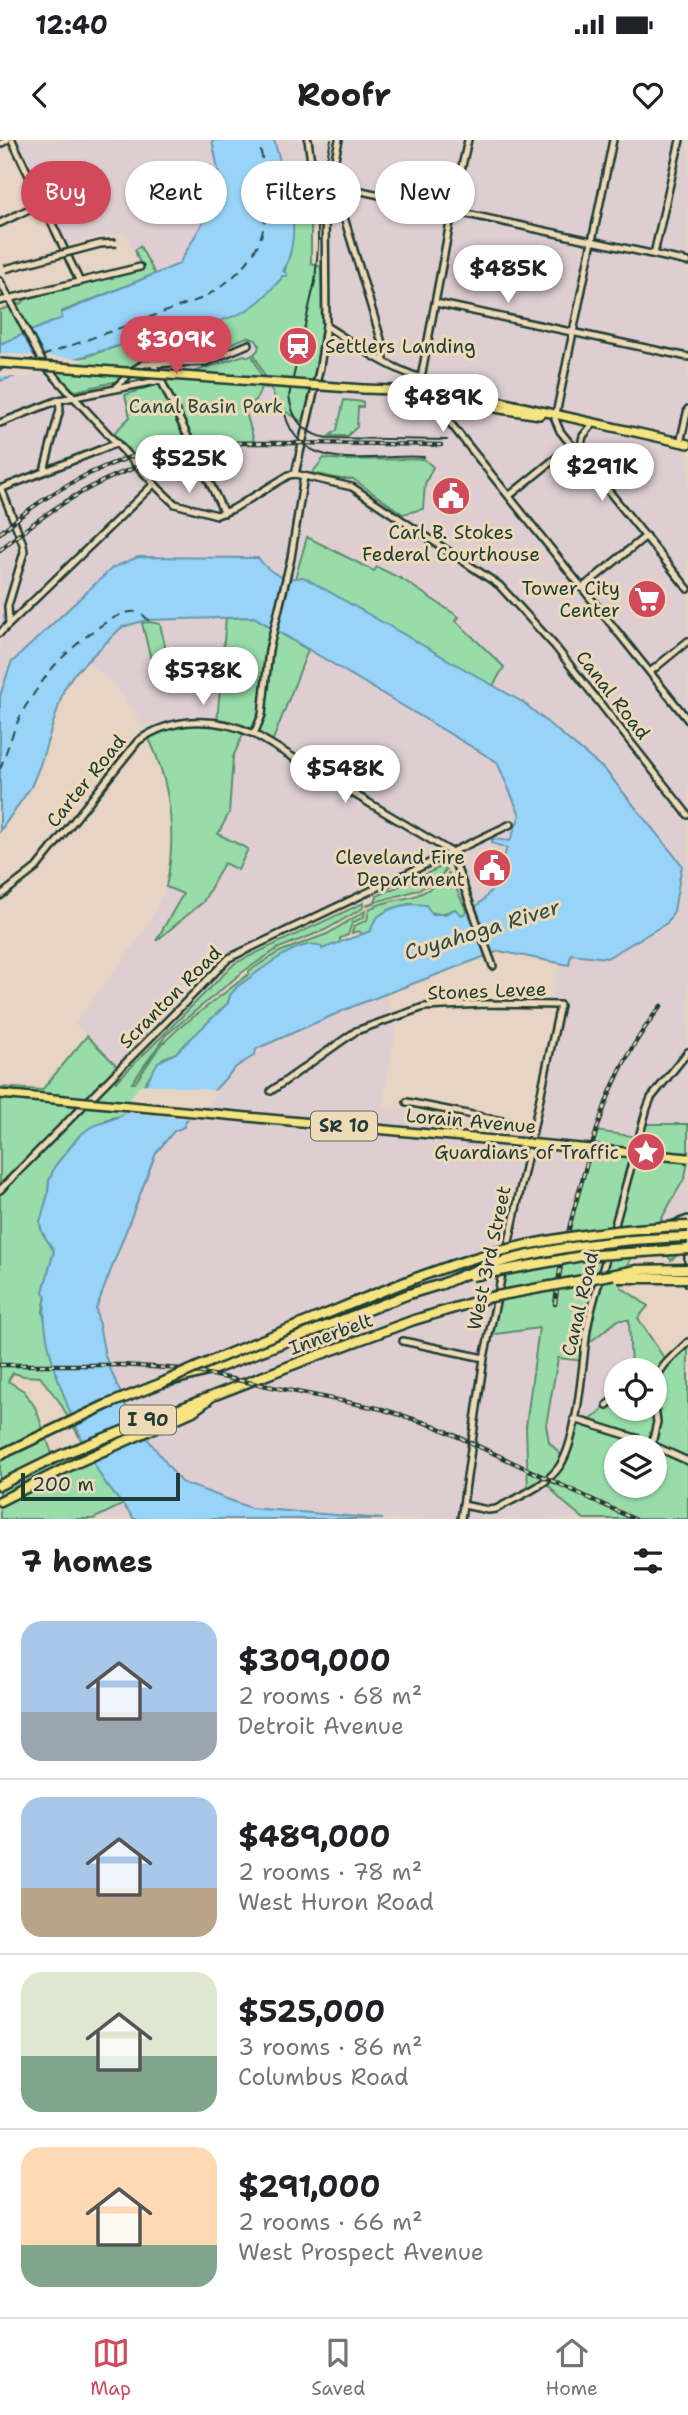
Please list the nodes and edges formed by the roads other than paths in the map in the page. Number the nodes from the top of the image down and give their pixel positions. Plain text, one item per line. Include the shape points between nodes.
1 (10, 140) edge
2 (308, 140) edge
3 (340, 140) edge
4 (468, 140) edge
5 (613, 140) edge
6 (680, 140) edge
7 (0, 144) edge
8 (311, 161) edge
9 (335, 161) edge
10 (464, 161) edge
11 (21, 162) edge
12 (21, 213) edge
13 (475, 217) edge
14 (0, 223) edge
15 (52, 224) edge
16 (324, 224) edge
17 (346, 224) edge
18 (451, 224) edge
19 (592, 241) junction
20 (117, 243) dead end
21 (654, 254) junction
22 (688, 262) edge
23 (140, 267) dead end
24 (5, 269) dead end
25 (0, 281) edge
26 (80, 282) junction
27 (0, 301) edge
28 (9, 301) junction
29 (436, 303) junction
30 (326, 326) junction
31 (573, 333) junction
32 (249, 344) dead end
33 (688, 357) edge
34 (384, 361) junction
35 (0, 363) edge
36 (153, 363) junction
37 (421, 378) junction
38 (162, 380) junction
39 (116, 387) junction
40 (426, 391) junction
41 (73, 397) junction
42 (59, 400) junction
43 (688, 409) edge
44 (555, 415) junction
45 (0, 424) edge
46 (593, 424) junction
47 (117, 443) junction
48 (684, 444) edge
49 (572, 445) junction
50 (579, 454) junction
51 (44, 471) junction
52 (295, 474) junction
53 (304, 476) junction
54 (154, 484) junction
55 (0, 489) edge
56 (509, 496) junction
57 (224, 513) junction
58 (646, 536) junction
59 (582, 588) junction
60 (688, 589) edge
61 (3, 627) edge
62 (688, 641) edge
63 (650, 672) junction
64 (688, 720) edge
65 (254, 734) junction
66 (688, 815) edge
67 (511, 824) dead end
68 (451, 852) junction
69 (0, 895) edge
70 (493, 966) dead end
71 (560, 1005) joint
72 (688, 1052) edge
73 (271, 1091) dead end
74 (0, 1094) edge
75 (407, 1102) dead end
76 (533, 1128) junction
77 (688, 1158) edge
78 (0, 1190) edge
79 (688, 1219) edge
80 (688, 1226) edge
81 (665, 1227) junction
82 (688, 1240) edge
83 (688, 1249) edge
84 (688, 1269) edge
85 (591, 1278) junction
86 (688, 1278) edge
87 (688, 1283) edge
88 (442, 1284) junction
89 (403, 1341) dead end
90 (688, 1342) edge
91 (484, 1358) junction
92 (667, 1360) edge
93 (162, 1383) junction
94 (214, 1395) junction
95 (574, 1419) junction
96 (624, 1435) edge
97 (667, 1451) edge
98 (0, 1455) edge
99 (688, 1461) edge
100 (0, 1485) edge
101 (0, 1501) edge
102 (463, 1504) junction
103 (461, 1519) edge

1 - 7 street
1 - 11 street
2 - 8 street
3 - 9 street
4 - 10 street
5 - 19 street
6 - 21 street
12 - 14 street
13 - 19 street
15 - 26 street
16 - 30 street
17 - 34 street
18 - 29 street
19 - 21 street
19 - 31 street
20 - 24 street, bridge
21 - 22 street
23 - 26 street
25 - 28 street
26 - 28 street
27 - 28 street
28 - 41 street via 44,365
29 - 31 street
29 - 37 street
30 - 34 street
30 - 52 street
31 - 33 street
31 - 44 street
32 - 36 street via 206,362
34 - 37 street
35 - 40 main road, bridge
36 - 38 street
36 - 39 street via 135,369
37 - 40 street
38 - 39 street
38 - 57 street
39 - 41 street
40 - 44 main road via 439,388
40 - 56 street
41 - 42 street
41 - 47 street
42 - 45 street
42 - 51 street
43 - 48 street
44 - 46 main road
44 - 49 street via 560,431
46 - 48 main road
46 - 50 street via 583,436
47 - 51 street
47 - 54 street
49 - 50 street
49 - 56 street
50 - 58 street
51 - 55 street
52 - 53 street, Canal Road
52 - 57 street
53 - 65 street via 291,558 271,635 262,715
53 - 66 street, Canal Road via 352,487 499,585 555,645
54 - 57 street via 175,504
54 - 61 street
55 - 61 street via 24,552
56 - 59 street
58 - 59 street
58 - 60 street
59 - 63 street
62 - 63 street
63 - 64 street
65 - 68 street, Carter Road
65 - 69 street, Carter Road via 204,720 144,737 36,868
67 - 68 street, Scranton Road
68 - 70 street
68 - 78 street, Scranton Road via 229,958
71 - 73 street, Stones Levee via 424,1007 356,1031
71 - 76 street, West 3rd Street
72 - 95 street, Canal Road via 647,1108 588,1327
74 - 77 main road, Lorain Avenue / SR 10, bridge
75 - 76 street
76 - 91 street, West 3rd Street
79 - 81 street
80 - 81 highway, bridge
81 - 93 highway, bridge via 576,1236 488,1254 419,1277
82 - 87 street
82 - 88 highway, bridge via 606,1243 550,1251 494,1264
83 - 88 highway, Innerbelt, bridge via 582,1256
84 - 85 highway, Innerbelt / I 90, bridge via 637,1270
85 - 86 highway, bridge
85 - 94 highway, Innerbelt / I 90, bridge via 467,1303
88 - 93 highway, Innerbelt, bridge via 215,1369
89 - 91 street
90 - 92 street
91 - 102 street, West 3rd Street
93 - 98 highway, Innerbelt
94 - 100 highway, Innerbelt / I 90 via 61,1455
94 - 101 highway via 193,1411
95 - 96 street
95 - 102 street, Canal Road via 567,1453 549,1478 496,1509
97 - 99 street
102 - 103 street, West 3rd Street

